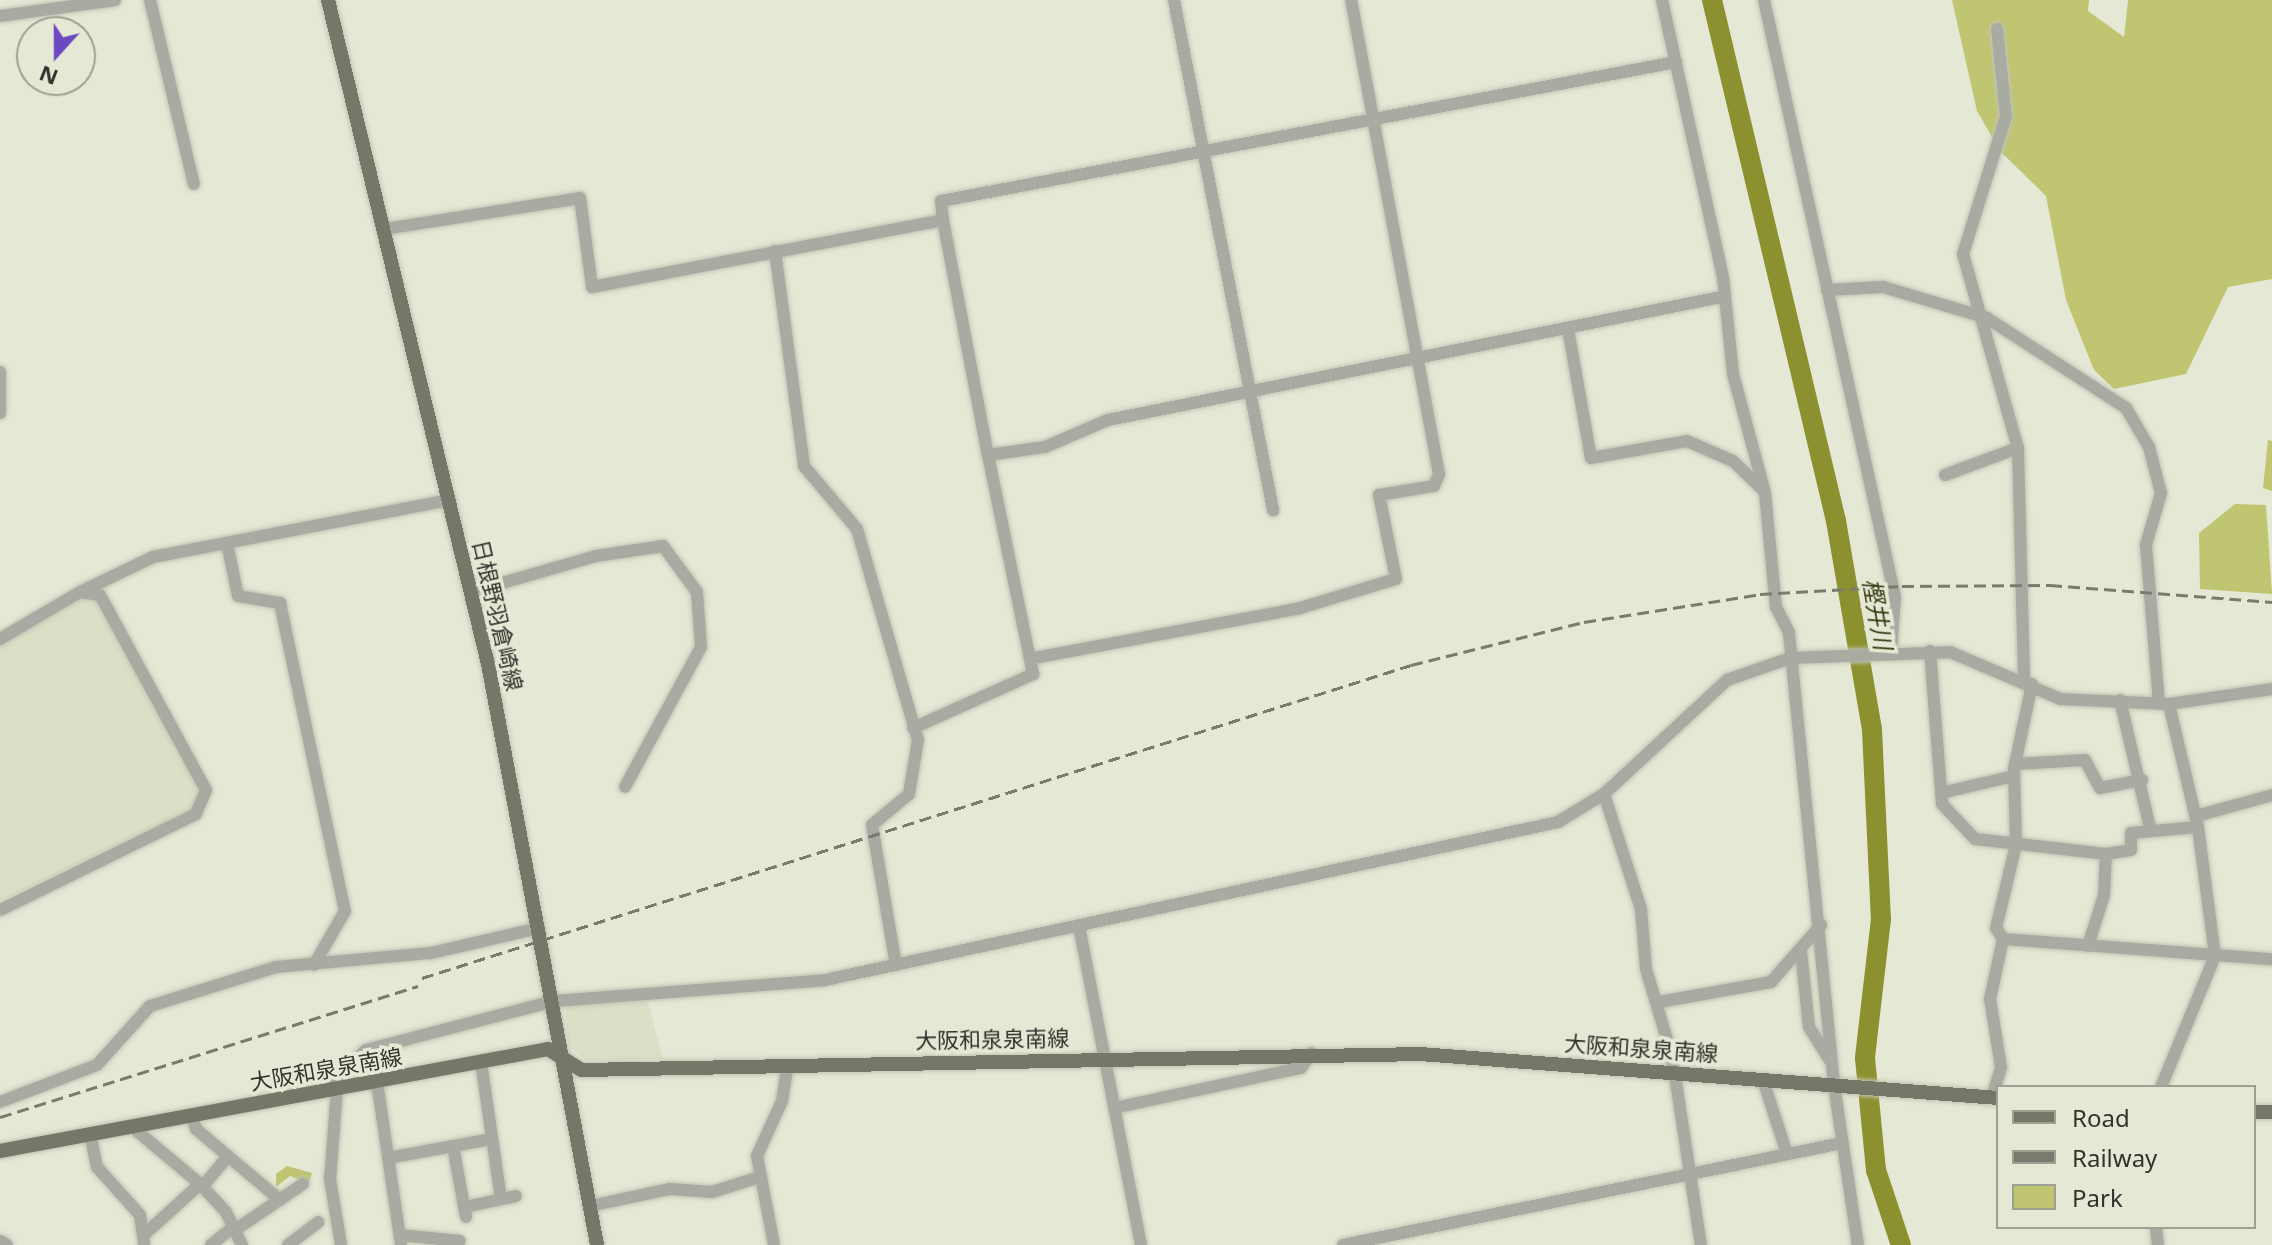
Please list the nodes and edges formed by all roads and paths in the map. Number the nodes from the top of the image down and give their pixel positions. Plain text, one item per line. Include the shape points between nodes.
1 (9, 0) edge
2 (115, 0) edge
3 (150, 0) edge
4 (328, 0) edge
5 (1174, 0) edge
6 (1351, 0) edge
7 (1662, 0) edge
8 (1764, 0) edge
9 (6, 15) edge
10 (1997, 29) dead end
11 (1676, 62) junction
12 (1374, 118) junction
13 (1203, 151) junction
14 (194, 184) dead end
15 (943, 220) junction
16 (385, 229) junction
17 (775, 251) junction
18 (1827, 290) junction
19 (1721, 297) junction
20 (1987, 318) junction
21 (1568, 329) junction
22 (1418, 360) junction
23 (0, 372) edge
24 (1249, 394) junction
25 (0, 413) edge
26 (2018, 448) junction
27 (988, 455) junction
28 (1945, 475) dead end
29 (1765, 493) junction
30 (449, 500) junction
31 (1273, 510) dead end
32 (227, 543) junction
33 (80, 592) junction
34 (471, 592) junction
35 (0, 639) edge
36 (1930, 651) junction
37 (1887, 652) junction
38 (1034, 658) junction
39 (1793, 658) junction
40 (2028, 682) junction
41 (2272, 689) edge
42 (2120, 700) junction
43 (2164, 704) junction
44 (913, 728) junction
45 (2015, 770) junction
46 (2142, 780) junction
47 (625, 787) dead end
48 (1941, 793) junction
49 (1604, 794) junction
50 (2272, 795) edge
51 (2197, 822) junction
52 (2150, 828) junction
53 (2015, 848) junction
54 (2106, 854) junction
55 (0, 910) edge
56 (1821, 925) junction
57 (1079, 926) junction
58 (539, 928) junction
59 (2003, 939) junction
60 (2088, 946) junction
61 (1801, 951) junction
62 (2215, 956) junction
63 (2272, 959) edge
64 (314, 965) junction
65 (896, 965) junction
66 (554, 1001) junction
67 (1659, 1002) junction
68 (366, 1050) junction
69 (1311, 1053) junction
70 (563, 1057) junction
71 (1105, 1059) junction
72 (481, 1062) junction
73 (1832, 1062) junction
74 (788, 1065) junction
75 (1674, 1073) junction
76 (1763, 1080) junction
77 (374, 1083) junction
78 (1838, 1085) junction
79 (1998, 1085) edge
80 (2162, 1085) edge
81 (330, 1090) junction
82 (1995, 1098) edge
83 (0, 1102) edge
84 (1114, 1108) junction
85 (191, 1115) junction
86 (131, 1126) junction
87 (90, 1134) junction
88 (492, 1139) junction
89 (1842, 1143) junction
90 (453, 1146) junction
91 (0, 1151) edge
92 (1787, 1154) junction
93 (228, 1156) junction
94 (388, 1158) junction
95 (1692, 1173) junction
96 (760, 1177) junction
97 (303, 1184) dead end
98 (202, 1185) junction
99 (516, 1196) dead end
100 (501, 1199) junction
101 (280, 1200) junction
102 (590, 1206) junction
103 (318, 1222) dead end
104 (234, 1228) junction
105 (144, 1240) edge
106 (400, 1240) edge
107 (0, 1241) edge
108 (460, 1241) dead end
109 (7, 1245) edge
110 (211, 1245) edge
111 (242, 1245) edge
112 (288, 1245) edge
113 (341, 1245) edge
114 (597, 1245) edge
115 (774, 1245) edge
116 (1141, 1245) edge
117 (1343, 1245) edge
118 (1701, 1245) edge
119 (1858, 1245) edge

1 - 9 street
2 - 9 street
3 - 14 street
4 - 16 main road, 日根野羽倉崎線
5 - 13 street
6 - 12 street
7 - 11 street
8 - 18 street
10 - 20 street via 2006,116 1963,254
11 - 12 street
11 - 19 street
12 - 13 street
12 - 22 street
13 - 15 street via 941,201
13 - 24 street
15 - 17 street
15 - 27 street
16 - 17 street via 580,198 592,287
16 - 30 main road, 日根野羽倉崎線
17 - 44 street via 804,466 857,529
18 - 20 street via 1883,287
18 - 37 street via 1895,597
19 - 21 street
19 - 29 street
20 - 26 street
20 - 43 street via 2126,408 2149,447 2161,493 2146,545
21 - 22 street
21 - 29 street via 1591,458 1687,441 1696,451 1733,461
22 - 24 street
22 - 38 street via 1439,474 1434,486 1379,495 1392,584
23 - 25 street
24 - 27 street via 1108,420 1045,447
24 - 31 street
26 - 28 street
26 - 40 street
27 - 38 street
29 - 39 street via 1776,607
30 - 32 street
30 - 34 main road, 日根野羽倉崎線
32 - 33 street via 140,561
32 - 64 street via 238,596 280,603 345,911
33 - 35 street
33 - 55 street via 100,595 206,790 196,814
34 - 47 street via 596,556 663,546 697,592 701,647
34 - 58 main road, 日根野羽倉崎線
36 - 37 street
36 - 40 street via 1971,657
36 - 48 street
37 - 39 street
38 - 44 street via 1033,674
39 - 49 street via 1727,680
39 - 56 street
40 - 42 street via 2060,699
40 - 45 street
41 - 43 street
42 - 43 street
42 - 46 street
43 - 51 street
44 - 65 street via 917,765 909,794 877,815 871,836
45 - 46 street via 2085,760 2100,788
45 - 48 street
45 - 53 street
46 - 52 street
48 - 53 street via 1975,839
49 - 57 street via 1558,822
49 - 67 street via 1641,909 1646,969
50 - 51 street
51 - 52 street
51 - 62 street
52 - 54 street via 2131,833 2131,850
53 - 54 street
53 - 59 street via 1996,928
54 - 60 street via 2104,895
56 - 61 street
56 - 73 street
57 - 65 street
57 - 71 street
58 - 64 street via 431,953
58 - 66 main road, 日根野羽倉崎線
59 - 60 street
59 - 79 street via 1990,999 2001,1067
60 - 62 street
61 - 67 street via 1771,982
61 - 73 street via 1809,1027
62 - 63 street
62 - 80 street
64 - 83 street via 276,967 150,1006 97,1065
65 - 66 street via 825,980
66 - 68 street
66 - 70 main road, 日根野羽倉崎線
67 - 75 street
68 - 77 street
68 - 81 street
69 - 71 main road, 大阪和泉泉南線
69 - 75 main road, 大阪和泉泉南線
69 - 84 street via 1301,1068
70 - 72 main road, 大阪和泉泉南線 via 548,1049
70 - 74 main road, 大阪和泉泉南線 via 582,1070
70 - 102 main road, 日根野羽倉崎線
71 - 74 main road, 大阪和泉泉南線
71 - 84 street
72 - 77 main road, 大阪和泉泉南線
72 - 88 street
73 - 78 street
74 - 96 street via 782,1101 757,1156
75 - 76 main road, 大阪和泉泉南線
75 - 95 street via 1679,1140
76 - 78 main road, 大阪和泉泉南線
76 - 92 street
77 - 81 main road, 大阪和泉泉南線
77 - 94 street
78 - 82 main road, 大阪和泉泉南線
78 - 89 street
81 - 85 main road, 大阪和泉泉南線
81 - 113 street via 330,1179
84 - 116 street
85 - 86 main road, 大阪和泉泉南線
85 - 93 street
86 - 87 main road, 大阪和泉泉南線
86 - 98 street
87 - 91 main road, 大阪和泉泉南線
87 - 105 street via 97,1167 140,1215
88 - 90 street
88 - 100 street
89 - 92 street
89 - 119 street
90 - 94 street
90 - 100 street via 466,1212
92 - 95 street
93 - 98 street
93 - 101 street
94 - 106 street
95 - 117 street
95 - 118 street
96 - 102 street via 712,1192 670,1189
96 - 115 street
97 - 101 street
98 - 104 street
98 - 105 street
99 - 100 street
101 - 104 street
102 - 114 main road, 日根野羽倉崎線
103 - 112 street
104 - 110 street
104 - 111 street
106 - 108 street
107 - 109 street

